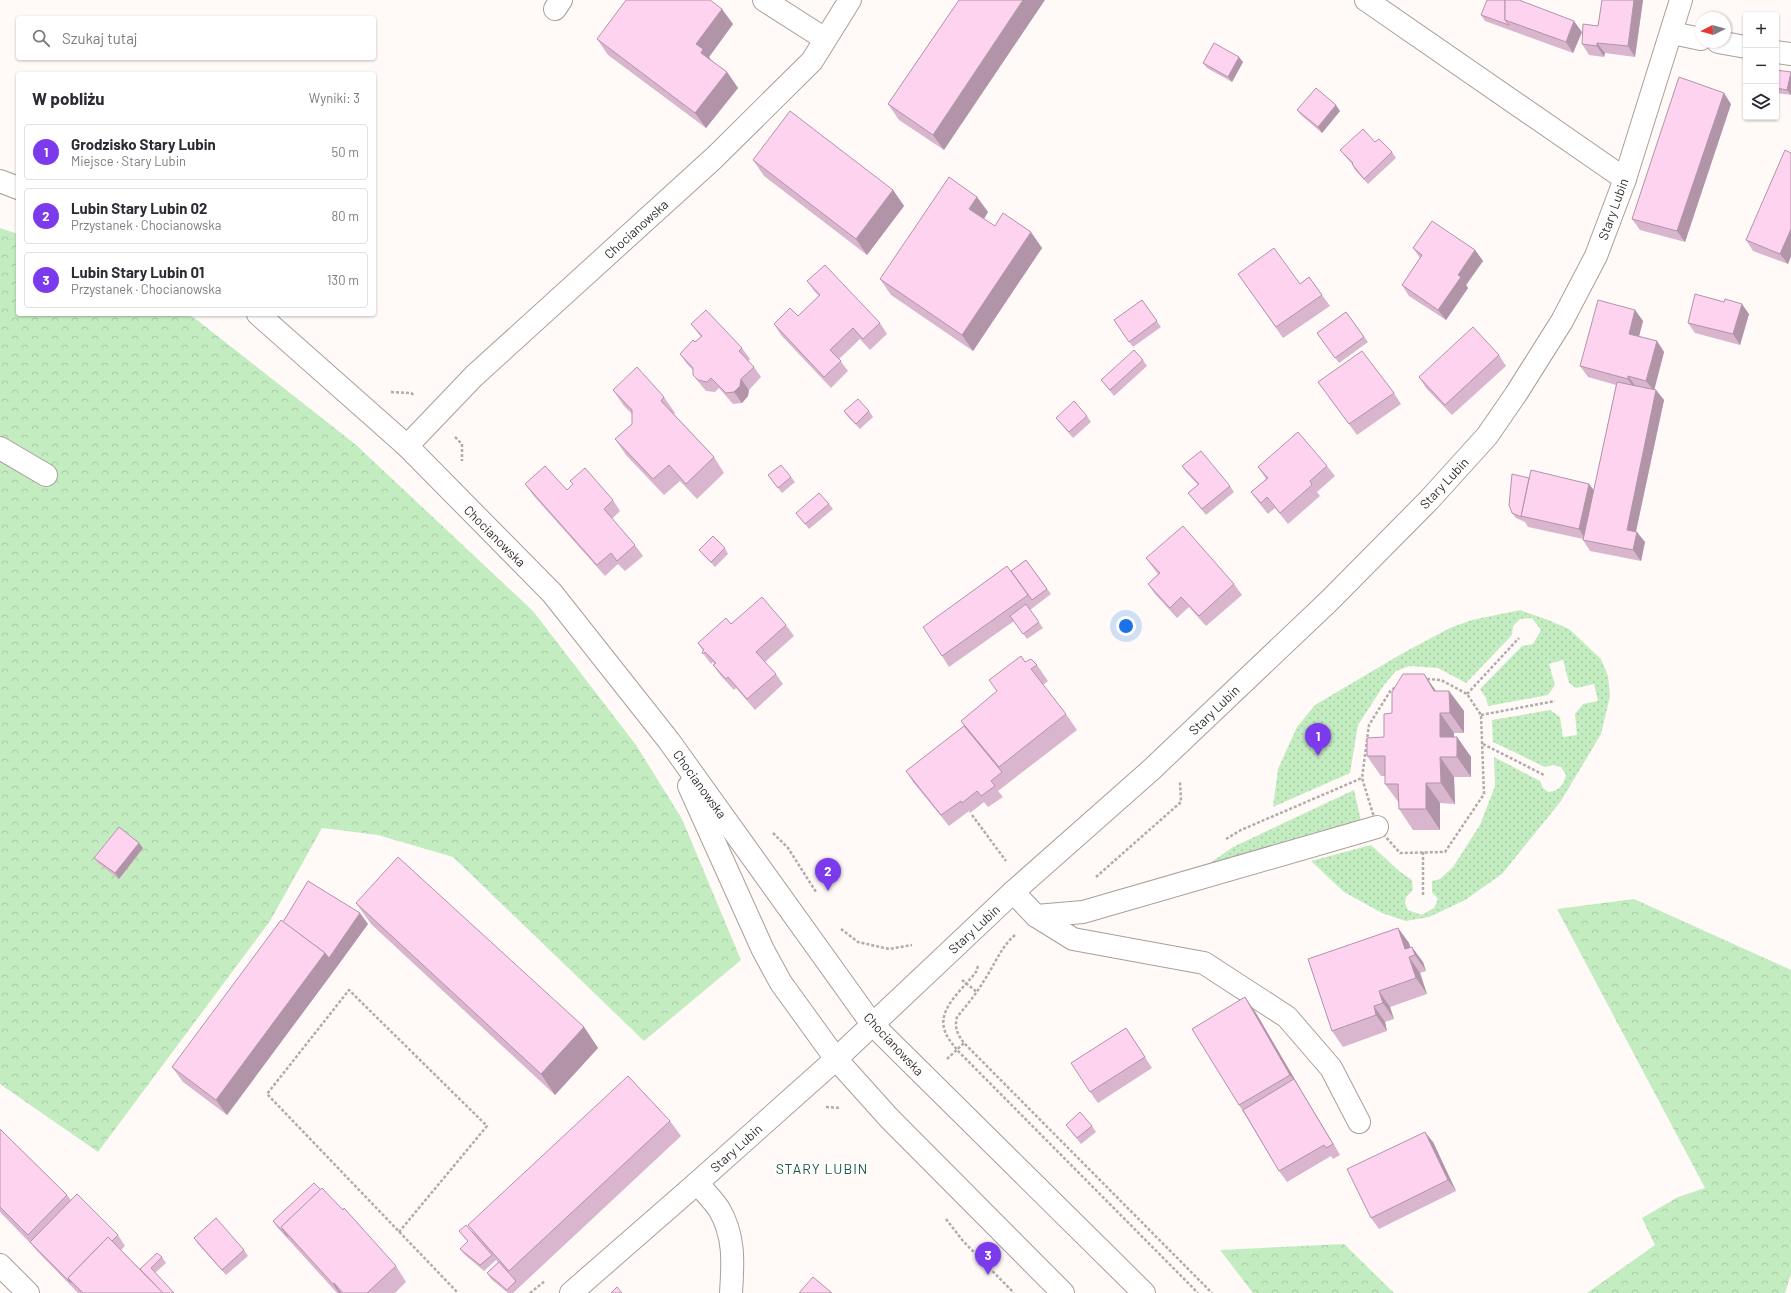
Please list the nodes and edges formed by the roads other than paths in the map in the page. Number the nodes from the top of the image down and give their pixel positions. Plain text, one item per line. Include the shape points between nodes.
1 (764, 0) edge
2 (850, 0) edge
3 (1366, 0) edge
4 (1681, 0) edge
5 (1672, 33) junction
6 (1695, 38) edge
7 (825, 39) junction
8 (1731, 44) edge
9 (1743, 46) edge
10 (1779, 52) edge
11 (1791, 54) edge
12 (1625, 179) junction
13 (0, 181) edge
14 (16, 187) edge
15 (260, 316) edge
16 (407, 446) junction
17 (0, 448) edge
18 (46, 475) dead end
19 (669, 741) junction
20 (1377, 827) road end
21 (1013, 892) junction
22 (1036, 916) junction
23 (872, 1024) junction
24 (836, 1059) junction
25 (1359, 1122) dead end
26 (697, 1183) junction
27 (0, 1265) edge
28 (28, 1293) edge
29 (571, 1293) edge
30 (731, 1293) edge
31 (1063, 1293) edge
32 (1144, 1293) edge

1 - 7 street
2 - 7 street, Chocianowska
3 - 12 street
4 - 5 street, Stary Lubin
5 - 6 street
5 - 12 street, Stary Lubin
7 - 16 street, Chocianowska via 812,61 714,158 474,376
8 - 9 street
10 - 11 street
12 - 21 street, Stary Lubin via 1596,256 1562,320 1516,394 1486,436 1429,500 1329,601 1151,770
13 - 14 street
15 - 16 street, Chocianowska
16 - 19 street, Chocianowska via 552,593
17 - 18 street
19 - 23 street, Chocianowska
19 - 24 street, Chocianowska via 763,950 782,983
20 - 22 street via 1083,912
21 - 22 street
21 - 23 street, Stary Lubin
22 - 25 street via 1073,939 1204,963 1287,1017 1331,1068
23 - 24 street, Stary Lubin
23 - 32 street, Chocianowska
24 - 26 street, Stary Lubin
24 - 31 street, Chocianowska via 889,1118
26 - 29 street, Stary Lubin
26 - 30 street via 718,1208 728,1226 733,1252
27 - 28 street

